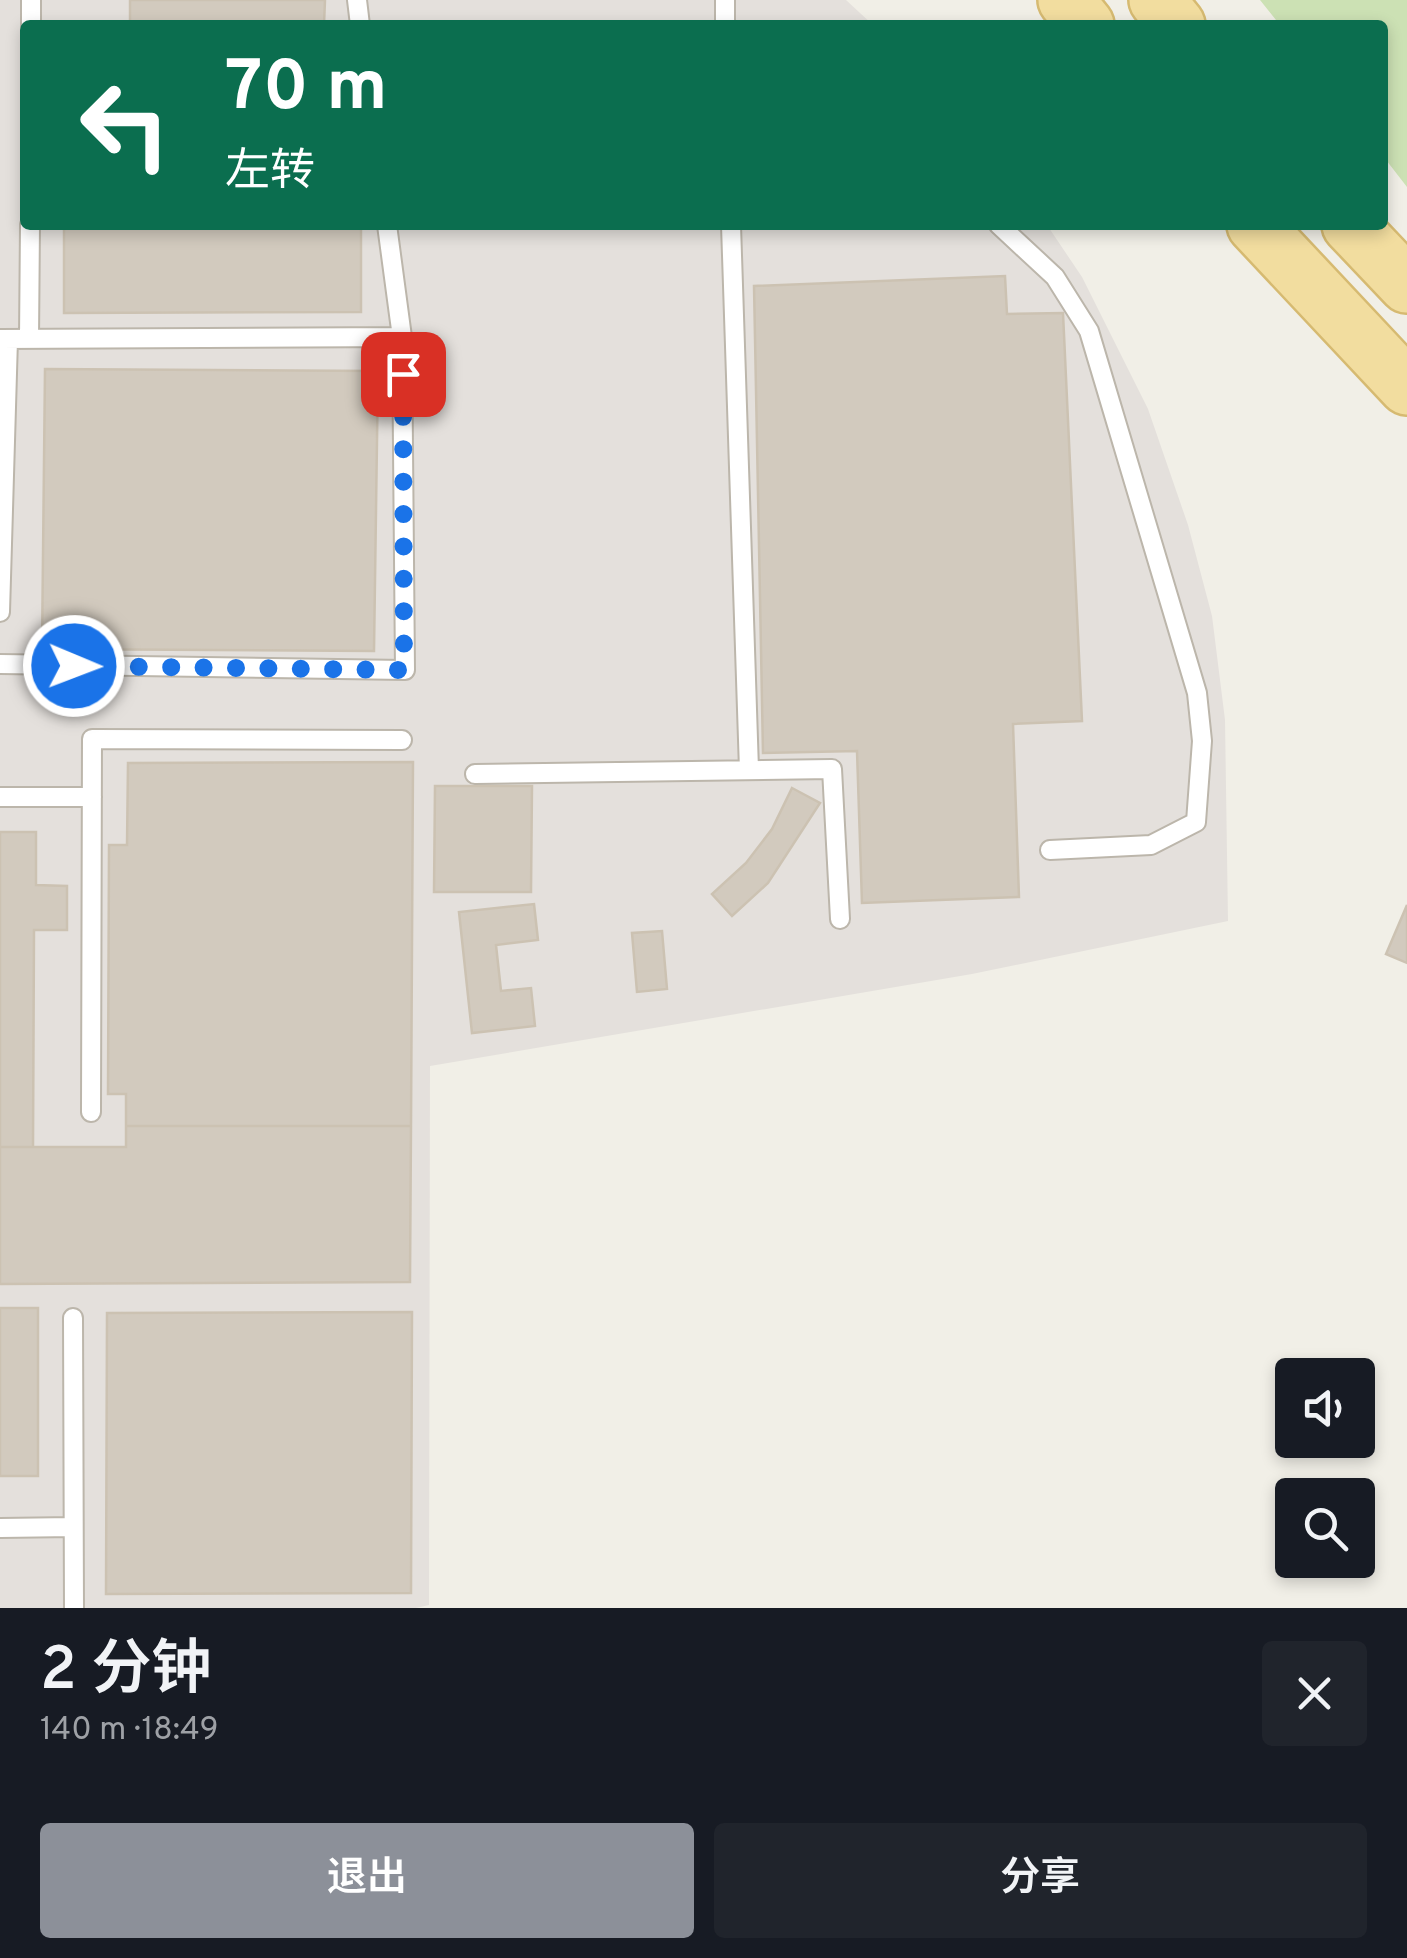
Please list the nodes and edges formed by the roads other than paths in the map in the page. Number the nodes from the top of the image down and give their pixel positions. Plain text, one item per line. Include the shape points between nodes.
1 (1066, 0) edge
2 (1157, 0) edge
3 (1082, 20) edge
4 (1174, 20) edge
5 (30, 230) edge
6 (388, 230) edge
7 (731, 230) edge
8 (1004, 230) edge
9 (1259, 230) edge
10 (1355, 230) edge
11 (1407, 285) edge
12 (402, 337) junction
13 (29, 338) junction
14 (4, 339) edge
15 (1407, 387) edge
16 (0, 612) edge
17 (0, 664) edge
18 (402, 740) dead end
19 (749, 770) junction
20 (475, 774) dead end
21 (0, 797) edge
22 (92, 797) junction
23 (1050, 850) dead end
24 (840, 918) dead end
25 (90, 1112) dead end
26 (73, 1318) dead end
27 (74, 1527) junction
28 (0, 1528) edge
29 (74, 1608) edge

1 - 3 main road
2 - 4 main road
5 - 13 lane
6 - 12 lane
7 - 19 lane
8 - 23 lane via 1055,278 1089,331 1197,694 1202,741 1196,822 1151,845
9 - 15 main road
10 - 11 main road
12 - 13 lane
12 - 17 lane via 404,670
13 - 14 lane
14 - 16 lane
18 - 22 lane via 92,739
19 - 20 lane
19 - 24 lane via 832,769
21 - 22 lane
22 - 25 lane
26 - 27 lane
27 - 28 lane
27 - 29 lane

